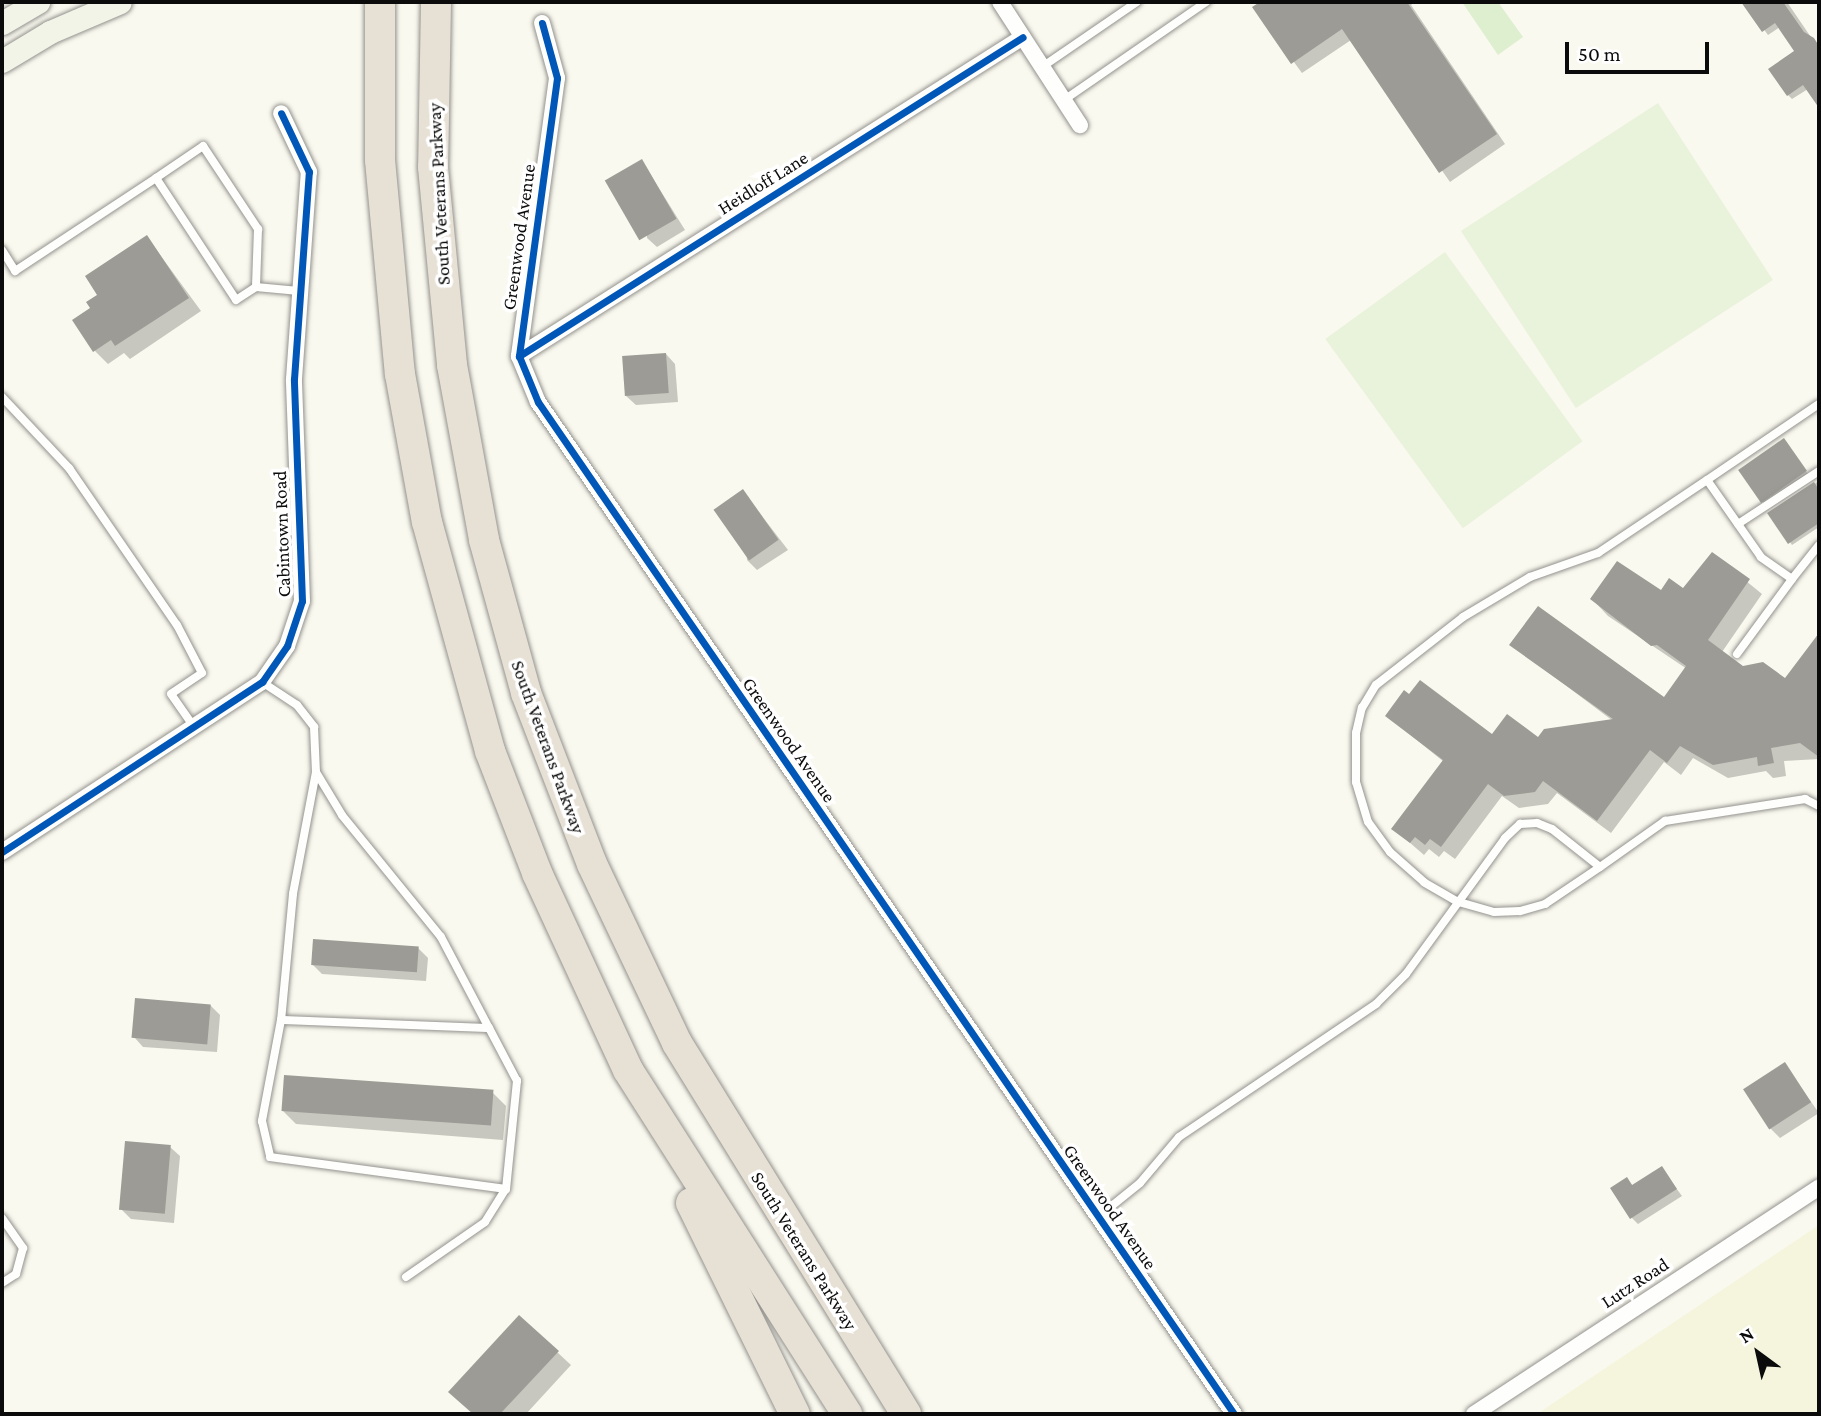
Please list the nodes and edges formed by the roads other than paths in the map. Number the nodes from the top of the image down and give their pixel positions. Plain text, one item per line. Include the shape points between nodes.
1 (120, 2) edge
2 (358, 2) edge
3 (380, 2) edge
4 (1000, 2) edge
5 (1137, 2) edge
6 (1206, 2) edge
7 (27, 4) edge
8 (1123, 6) edge
9 (439, 7) edge
10 (2, 23) edge
11 (542, 23) dead end
12 (1023, 37) junction
13 (379, 42) junction
14 (2, 61) edge
15 (1042, 67) junction
16 (1064, 100) junction
17 (281, 113) dead end
18 (1080, 125) dead end
19 (156, 178) junction
20 (2, 250) edge
21 (256, 287) junction
22 (299, 291) junction
23 (519, 356) junction
24 (2, 397) edge
25 (1819, 404) edge
26 (1819, 471) edge
27 (1707, 480) junction
28 (1738, 524) junction
29 (1819, 545) edge
30 (1792, 579) junction
31 (1737, 654) dead end
32 (262, 682) junction
33 (194, 727) junction
34 (316, 772) junction
35 (1819, 806) edge
36 (2, 852) edge
37 (1600, 867) junction
38 (1458, 902) junction
39 (281, 1020) junction
40 (489, 1028) junction
41 (628, 1069) junction
42 (1819, 1188) edge
43 (506, 1189) junction
44 (1098, 1217) junction
45 (2, 1218) edge
46 (406, 1277) dead end
47 (2, 1283) edge
48 (794, 1414) edge
49 (847, 1414) edge
50 (906, 1414) edge
51 (1234, 1414) edge
52 (1474, 1414) edge

1 - 14 main road via 50,32
2 - 13 highway
3 - 13 highway
4 - 12 street
5 - 8 lane
6 - 16 lane
7 - 10 main road
8 - 15 lane
9 - 50 highway, South Veterans Parkway via 433,167 452,365 484,540 526,693 582,842 677,1043
11 - 23 street, Greenwood Avenue via 557,78
12 - 15 street
12 - 23 street, Heidloff Lane
13 - 41 highway via 380,160 390,287 400,374 427,522 457,644 494,763 590,996
15 - 16 street
16 - 18 street
17 - 22 street, Cabintown Road via 309,172
19 - 20 lane via 15,271
19 - 21 lane via 236,300
19 - 21 lane via 203,146 258,229
21 - 22 lane
22 - 32 street, Cabintown Road via 295,453 302,601 287,646
23 - 44 street, Greenwood Avenue via 538,402
24 - 33 lane via 69,468 177,625 202,673 171,694
25 - 27 lane
26 - 28 lane
27 - 28 lane
27 - 38 lane via 1598,553 1530,578 1463,617 1376,685 1362,708 1356,733 1356,782 1368,822 1390,852
28 - 30 lane via 1760,557
29 - 30 lane
30 - 31 lane
32 - 33 street, Cabintown Road
32 - 34 lane via 298,705 314,727
33 - 36 street, Cabintown Road
34 - 39 lane via 293,894
34 - 40 lane via 342,815 441,937
35 - 37 lane via 1805,799 1665,821
37 - 38 lane via 1545,904 1520,911 1494,912
37 - 38 lane via 1552,830 1537,822 1520,824
38 - 44 lane via 1406,974 1376,1004 1179,1137 1140,1183
39 - 40 lane
39 - 43 lane via 262,1121 270,1157
40 - 43 lane via 517,1081
41 - 48 highway
41 - 49 highway
42 - 52 street, Lutz Road
43 - 46 lane via 485,1222
44 - 51 street, Greenwood Avenue
45 - 47 lane via 23,1248 16,1274

